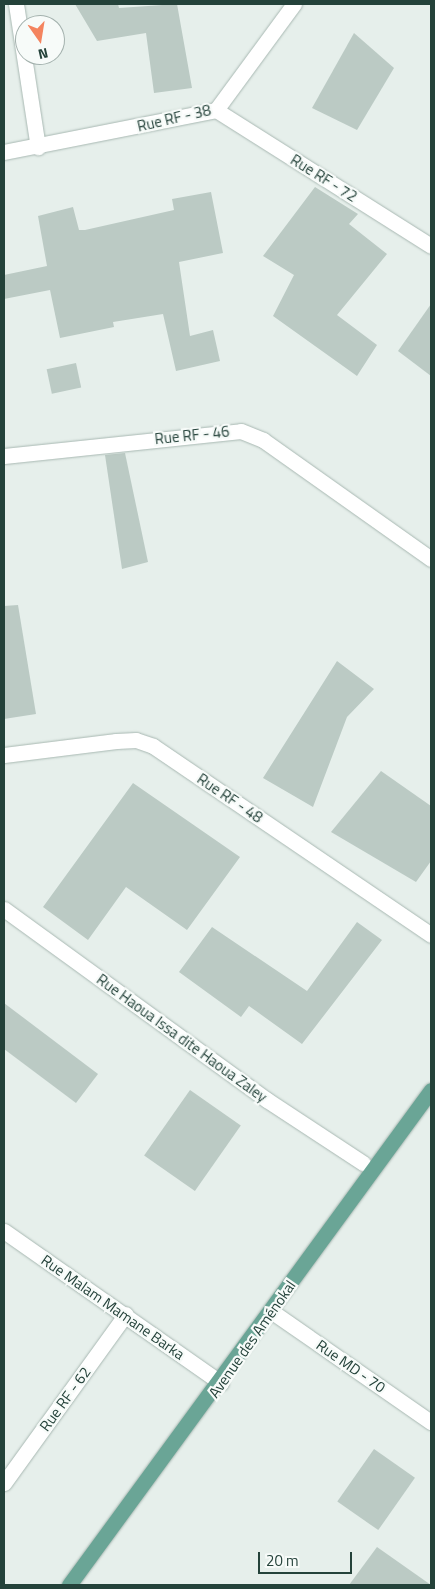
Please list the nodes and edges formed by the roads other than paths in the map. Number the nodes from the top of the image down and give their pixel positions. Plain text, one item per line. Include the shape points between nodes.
1 (16, 4) edge
2 (294, 4) edge
3 (216, 110) junction
4 (38, 147) junction
5 (4, 152) edge
6 (431, 246) edge
7 (4, 456) edge
8 (431, 559) edge
9 (4, 755) edge
10 (4, 909) edge
11 (431, 935) edge
12 (431, 1090) edge
13 (363, 1164) dead end
14 (4, 1231) edge
15 (271, 1311) junction
16 (126, 1314) junction
17 (220, 1383) junction
18 (431, 1422) edge
19 (4, 1483) edge
20 (69, 1585) edge

1 - 4 street
2 - 3 street, Rue RF - 38
3 - 4 street, Rue RF - 38
3 - 6 street, Rue RF - 72
4 - 5 street, Rue RF - 38
7 - 8 street, Rue RF - 46 via 241,430 263,440
9 - 11 street, Rue RF - 48 via 116,741 136,740 153,746
10 - 13 street, Rue Haoua Issa dite Haoua Zaley via 267,1100
12 - 15 main road, Avenue des Aménokal
14 - 16 street, Rue Malam Mamane Barka
15 - 17 main road, Avenue des Aménokal
15 - 18 street, Rue MD - 70
16 - 17 street, Rue Malam Mamane Barka
16 - 19 street, Rue RF - 62
17 - 20 main road, Avenue des Aménokal

